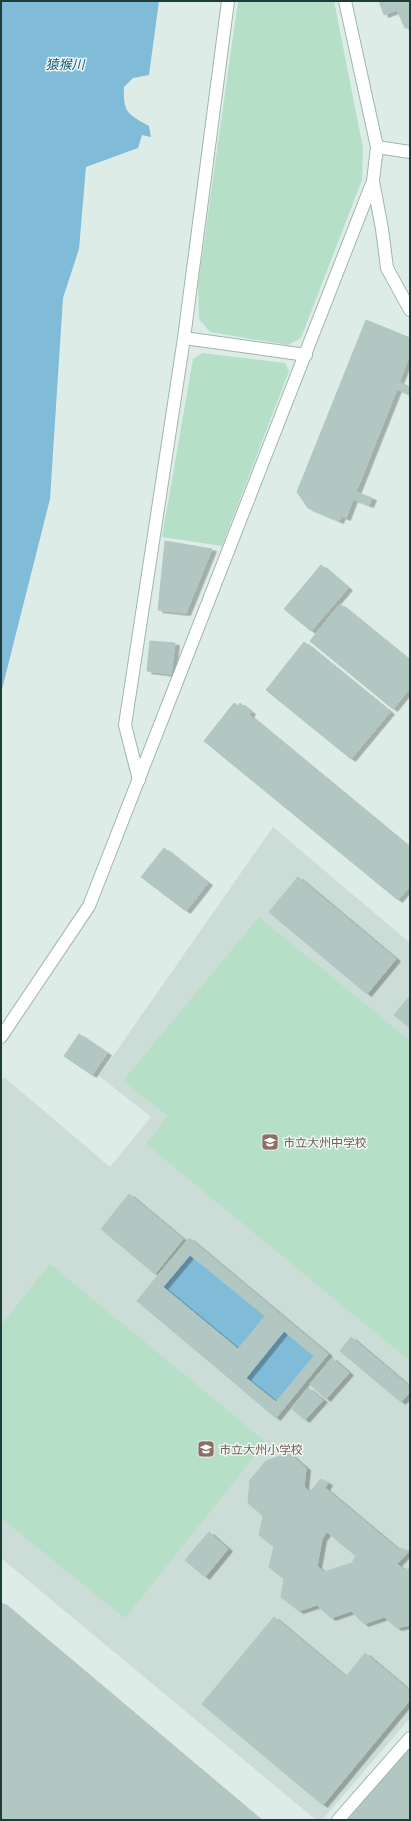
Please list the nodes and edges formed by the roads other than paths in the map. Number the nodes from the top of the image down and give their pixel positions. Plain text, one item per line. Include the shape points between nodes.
1 (228, 1) edge
2 (345, 1) edge
3 (377, 147) junction
4 (410, 152) edge
5 (373, 182) junction
6 (410, 310) edge
7 (184, 338) junction
8 (306, 355) junction
9 (139, 780) junction
10 (1, 1037) edge
11 (410, 1738) edge
12 (338, 1820) edge

1 - 7 street
2 - 3 street
3 - 4 street
3 - 5 street
5 - 6 street via 387,268
5 - 8 street
7 - 8 street
7 - 9 street via 125,725
8 - 9 street
9 - 10 street via 90,906
11 - 12 street

